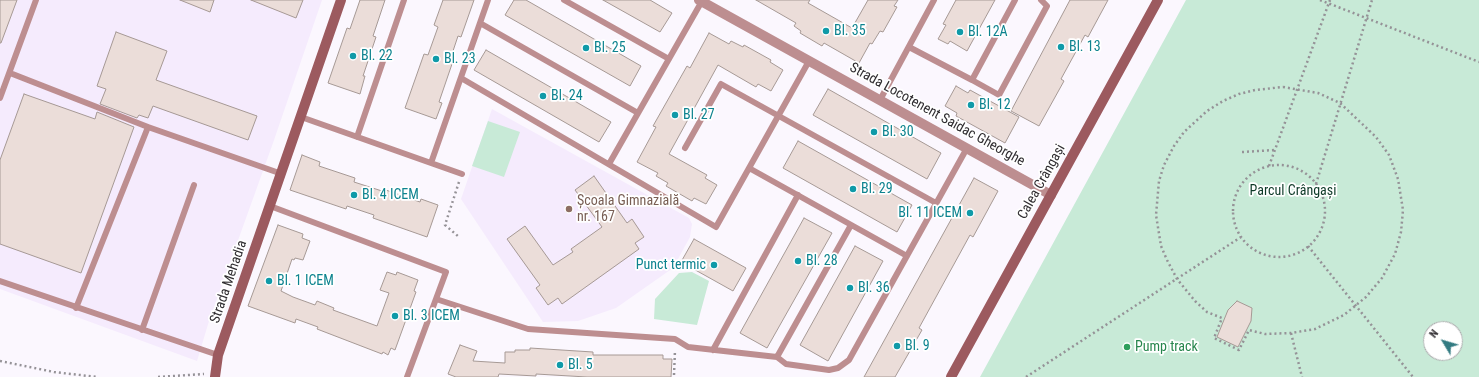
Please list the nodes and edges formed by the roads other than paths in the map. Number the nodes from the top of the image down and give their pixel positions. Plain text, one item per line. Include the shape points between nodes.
1 (36, 0) edge
2 (341, 0) edge
3 (404, 0) edge
4 (488, 0) edge
5 (564, 0) edge
6 (934, 0) edge
7 (1014, 0) edge
8 (1041, 0) edge
9 (1158, 0) edge
10 (700, 1) edge
11 (480, 23) junction
12 (909, 47) junction
13 (669, 59) junction
14 (809, 61) junction
15 (10, 73) junction
16 (461, 78) junction
17 (972, 80) junction
18 (0, 98) edge
19 (880, 100) junction
20 (638, 114) junction
21 (778, 115) junction
22 (301, 118) junction
23 (148, 127) junction
24 (357, 137) junction
25 (685, 148) dead end
26 (967, 148) junction
27 (431, 163) junction
28 (609, 164) junction
29 (749, 168) junction
30 (282, 174) junction
31 (462, 174) road end
32 (194, 185) dead end
33 (798, 195) junction
34 (1051, 195) junction
35 (936, 203) junction
36 (270, 206) junction
37 (851, 225) junction
38 (907, 256) junction
39 (0, 281) edge
40 (436, 299) junction
41 (76, 308) junction
42 (142, 330) junction
43 (713, 350) junction
44 (218, 355) junction
45 (777, 357) junction
46 (215, 373) edge
47 (407, 377) edge
48 (951, 377) edge

1 - 15 lane
2 - 22 street, Strada Mehadia
3 - 24 lane
4 - 11 lane
5 - 13 lane
6 - 12 lane
7 - 17 lane
8 - 17 lane via 1047,6 999,95
9 - 34 street, Calea Crângași
10 - 13 lane, Strada Locotenent Saidac Gheorghe
10 - 14 street, Strada Locotenent Saidac Gheorghe
11 - 16 lane
11 - 20 lane
12 - 17 lane
12 - 19 lane
13 - 20 lane, Strada Locotenent Saidac Gheorghe
14 - 19 street, Strada Locotenent Saidac Gheorghe
14 - 21 lane
15 - 18 lane
15 - 23 lane
16 - 27 lane
16 - 28 lane
19 - 26 street, Strada Locotenent Saidac Gheorghe
20 - 28 lane, Strada Locotenent Saidac Gheorghe
21 - 25 lane via 721,84
21 - 29 lane
21 - 35 lane
22 - 24 lane
22 - 30 street, Strada Mehadia
23 - 30 lane
23 - 41 lane
24 - 27 lane
26 - 34 street, Strada Locotenent Saidac Gheorghe
26 - 35 lane
27 - 31 lane
28 - 29 lane via 716,226
29 - 33 lane
30 - 36 street, Strada Mehadia
32 - 42 lane
33 - 37 lane
33 - 43 lane
34 - 48 street, Calea Crângași
35 - 38 lane
36 - 40 lane via 446,272
36 - 44 street, Strada Mehadia
37 - 38 lane
37 - 45 lane
38 - 45 lane via 846,364 829,370 786,364
39 - 41 lane
40 - 43 lane via 528,329 675,339 688,347
40 - 47 lane
41 - 42 lane
42 - 44 lane
43 - 45 lane
44 - 46 street

